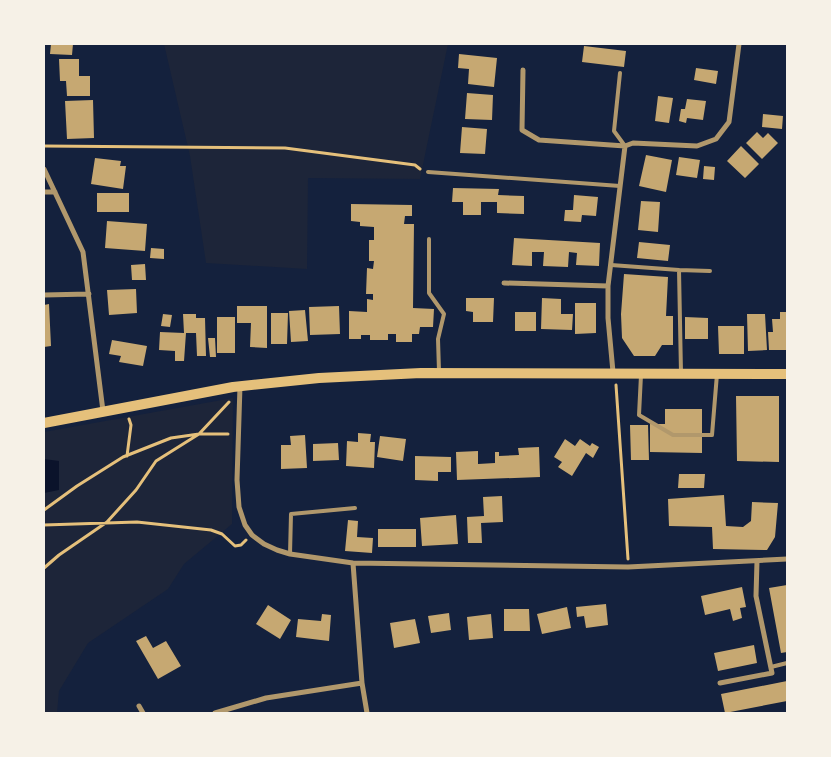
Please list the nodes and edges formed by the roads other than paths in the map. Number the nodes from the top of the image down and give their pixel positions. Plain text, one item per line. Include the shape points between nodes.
1 (739, 44) edge
2 (523, 70) dead end
3 (620, 73) dead end
4 (625, 146) junction
5 (44, 169) edge
6 (428, 172) road end
7 (620, 186) junction
8 (44, 192) edge
9 (55, 192) junction
10 (429, 239) dead end
11 (611, 266) junction
12 (679, 270) junction
13 (710, 271) dead end
14 (504, 283) dead end
15 (608, 286) junction
16 (89, 294) junction
17 (44, 295) edge
18 (615, 372) junction
19 (641, 372) junction
20 (439, 373) junction
21 (680, 373) junction
22 (717, 373) junction
23 (787, 374) edge
24 (237, 386) junction
25 (103, 411) junction
26 (44, 423) edge
27 (355, 508) dead end
28 (290, 554) junction
29 (787, 559) edge
30 (757, 561) junction
31 (353, 563) junction
32 (787, 663) edge
33 (771, 667) junction
34 (362, 683) junction
35 (720, 683) dead end
36 (139, 706) dead end
37 (143, 713) edge
38 (215, 713) edge
39 (367, 713) edge

1 - 4 street via 729,122 716,139 697,146 633,143
2 - 4 street via 522,130 539,140
3 - 4 lane via 614,131
4 - 7 street
5 - 9 street
6 - 7 lane
7 - 11 street
8 - 9 street
9 - 16 street via 83,252
10 - 20 lane via 429,293 444,314 438,339
11 - 12 lane
11 - 15 street
12 - 13 lane
12 - 21 lane
14 - 15 street
15 - 18 street via 608,318
16 - 17 street
16 - 25 street
18 - 19 main road
18 - 20 main road
19 - 21 main road
19 - 22 lane via 639,415 672,435 712,436
20 - 24 main road via 319,378
21 - 22 main road
22 - 23 main road
24 - 25 main road
24 - 28 street via 239,507 252,535 264,544
25 - 26 main road
27 - 28 lane via 290,514
28 - 31 street
29 - 30 street
30 - 31 street via 628,567
30 - 33 street via 756,596
31 - 34 street
32 - 33 lane
33 - 35 street via 772,673
34 - 38 street via 266,698
34 - 39 street
36 - 37 street

